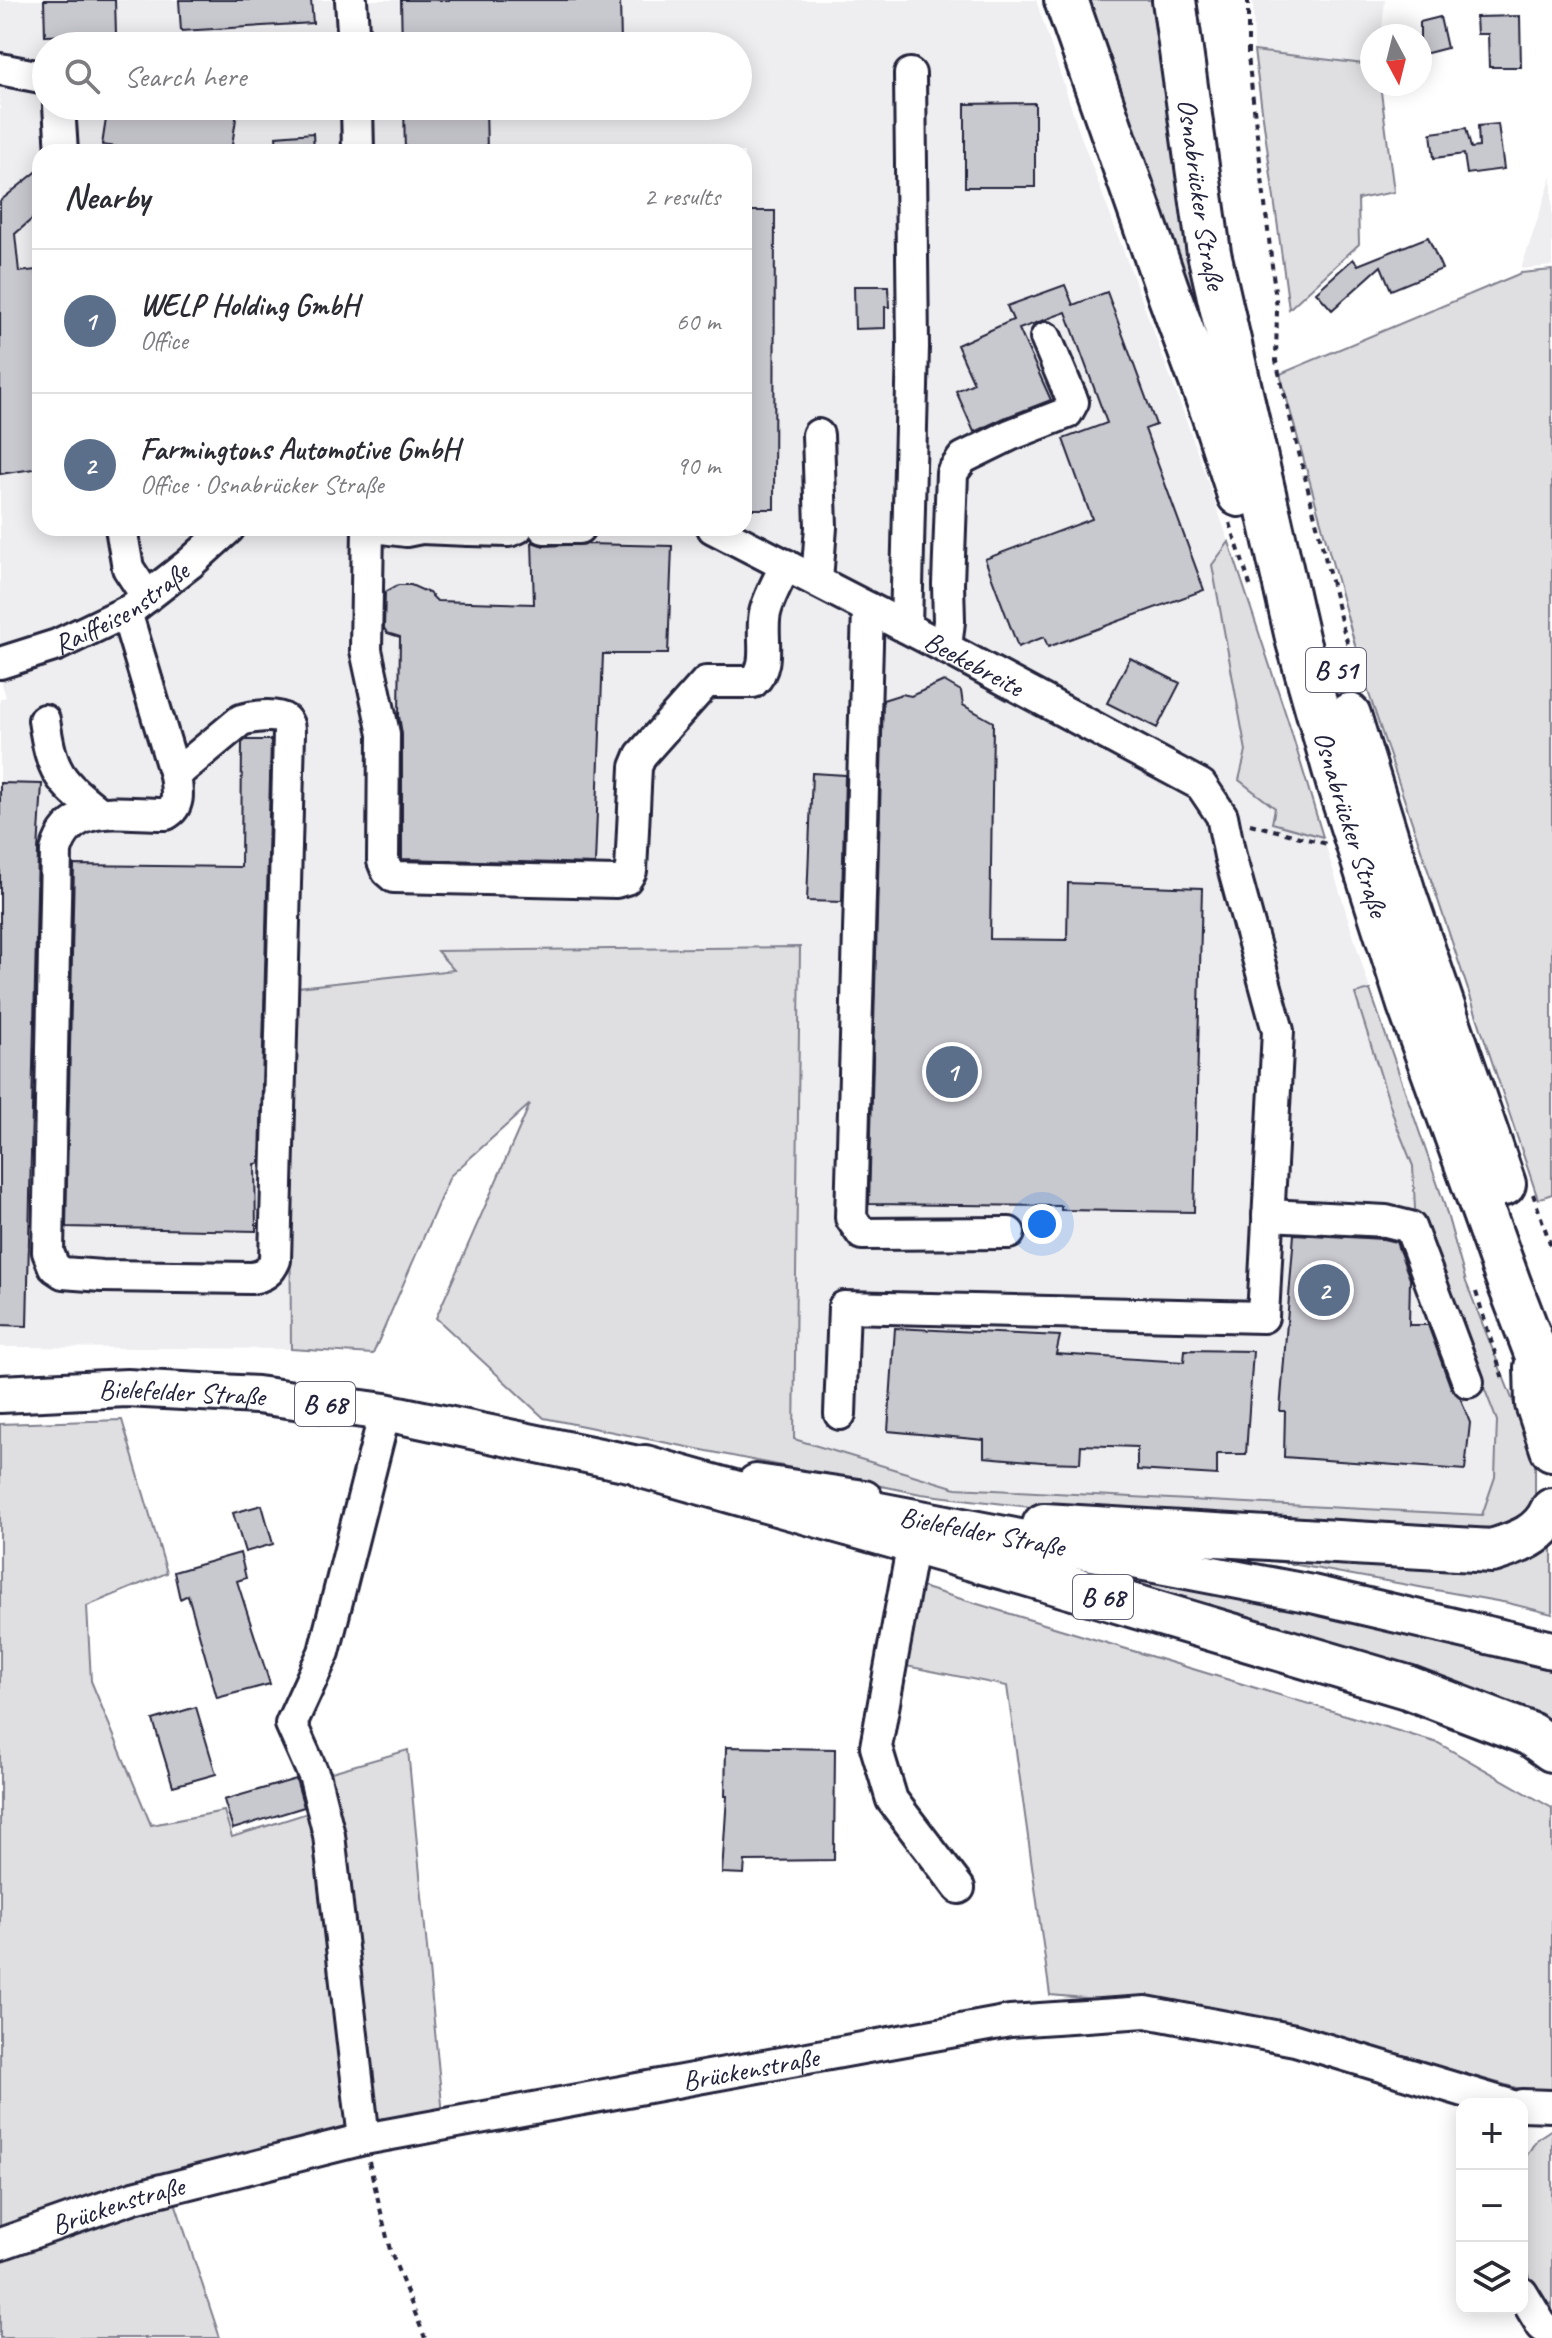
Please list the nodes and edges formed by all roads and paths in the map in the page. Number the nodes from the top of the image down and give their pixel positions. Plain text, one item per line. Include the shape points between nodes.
1 (351, 0) edge
2 (1066, 0) edge
3 (1174, 0) edge
4 (1199, 0) edge
5 (1248, 0) edge
6 (353, 32) edge
7 (0, 69) edge
8 (910, 74) dead end
9 (32, 75) edge
10 (60, 120) edge
11 (357, 120) edge
12 (61, 144) edge
13 (358, 144) edge
14 (1046, 338) dead end
15 (818, 435) dead end
16 (122, 536) edge
17 (220, 536) edge
18 (368, 536) edge
19 (729, 536) edge
20 (786, 565) junction
21 (817, 581) junction
22 (136, 604) junction
23 (868, 608) junction
24 (906, 627) junction
25 (946, 648) junction
26 (0, 663) edge
27 (1366, 699) dead end
28 (44, 720) dead end
29 (175, 775) junction
30 (1338, 783) junction
31 (100, 813) junction
32 (1222, 816) junction
33 (1337, 845) dead end
34 (1532, 1193) dead end
35 (1268, 1215) junction
36 (1009, 1233) dead end
37 (1552, 1249) edge
38 (1544, 1337) edge
39 (1468, 1382) dead end
40 (0, 1394) edge
41 (1552, 1395) edge
42 (385, 1412) junction
43 (840, 1414) dead end
44 (1552, 1449) edge
45 (645, 1467) junction
46 (1552, 1510) edge
47 (1044, 1525) junction
48 (913, 1542) junction
49 (1552, 1634) edge
50 (1552, 1650) edge
51 (1552, 1750) edge
52 (959, 1888) dead end
53 (1487, 2098) edge
54 (1528, 2105) edge
55 (1552, 2106) edge
56 (364, 2139) junction
57 (0, 2244) edge
58 (1528, 2303) edge
59 (1552, 2333) edge
60 (425, 2338) edge

1 - 6 street
2 - 30 highway
3 - 30 highway, Osnabrücker Straße / B 51 via 1209,253 1298,642
4 - 38 highway, Osnabrücker Straße / B 51 via 1218,160 1260,391 1368,780
5 - 27 path via 1248,56 1277,309 1276,361 1342,625
7 - 9 street
8 - 24 street via 913,347
10 - 12 street
11 - 13 street
14 - 25 street via 1073,402 1067,413 963,458 952,473
15 - 21 street
16 - 22 street
17 - 22 street, Raiffeisenstraße
18 - 20 street via 366,650 384,734 383,861 394,877 626,879 631,871 641,755 706,682 753,682 761,675 764,616
19 - 20 street, Beekebreite
20 - 21 street, Beekebreite
21 - 23 street, Beekebreite
22 - 26 street, Raiffeisenstraße via 57,645
22 - 29 street
23 - 24 street, Beekebreite
23 - 36 street via 851,1218 862,1234
24 - 25 street, Beekebreite
25 - 32 street, Beekebreite via 1201,785
28 - 31 street via 58,773
29 - 31 street via 176,802 166,814
29 - 31 street via 241,720 275,718 288,723 275,1260 261,1277 76,1274 63,1273 50,1261 56,851 75,822
30 - 38 highway, Osnabrücker Straße / B 51 via 1409,1005
32 - 33 path
32 - 35 street via 1278,1031
34 - 37 path
35 - 39 street via 1410,1227
35 - 43 street via 1263,1317 844,1307
38 - 41 highway, Osnabrücker Straße / B 51
38 - 44 highway via 1537,1404
40 - 42 main road, Bielefelder Straße / B 68 via 127,1388 257,1395
42 - 45 main road, Bielefelder Straße / B 68
42 - 56 street via 324,1652 291,1724 315,1778 329,1835
45 - 47 main road, Bielefelder Straße / B 68
45 - 48 highway, B 68
45 - 50 main road, Bielefelder Straße / B 68 via 1312,1594
46 - 47 highway, B 68 via 1546,1523 1520,1542 1492,1551
47 - 49 main road, Bielefelder Straße / B 68
48 - 51 highway, B 68 via 1407,1687 1530,1734
48 - 52 street via 876,1747 892,1800
53 - 56 street, Brückenstraße via 1295,2040 1146,2012 1010,2021
54 - 55 street
56 - 57 street, Brückenstraße via 134,2197
56 - 60 path via 390,2250
58 - 59 street

